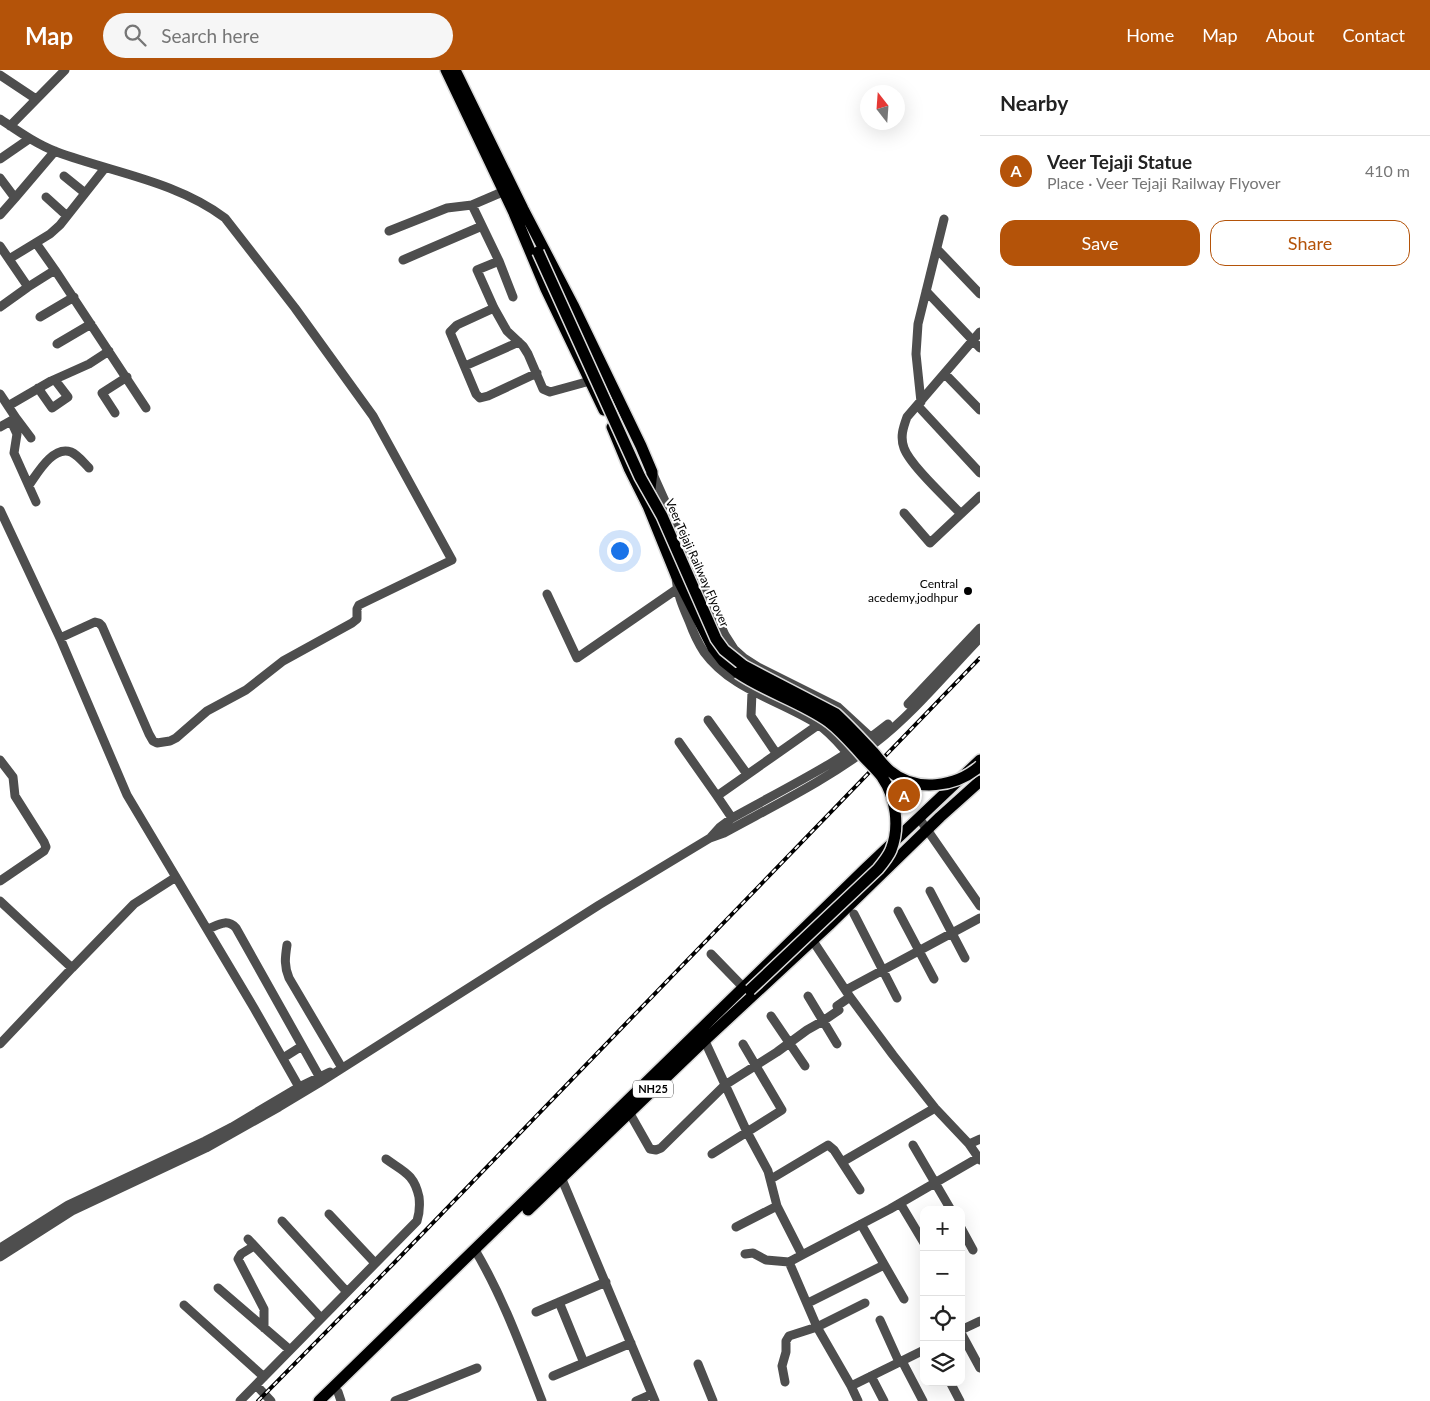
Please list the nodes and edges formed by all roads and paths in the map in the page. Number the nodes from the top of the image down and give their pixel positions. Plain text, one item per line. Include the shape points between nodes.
1 (446, 70) edge
2 (455, 70) edge
3 (60, 71) edge
4 (0, 75) edge
5 (36, 99) junction
6 (0, 119) edge
7 (10, 126) junction
8 (29, 139) junction
9 (55, 151) junction
10 (0, 159) edge
11 (106, 168) junction
12 (64, 176) dead end
13 (0, 178) edge
14 (84, 193) junction
15 (500, 193) dead end
16 (46, 197) dead end
17 (15, 198) junction
18 (472, 205) junction
19 (518, 211) junction
20 (0, 214) edge
21 (67, 216) junction
22 (944, 219) dead end
23 (482, 226) junction
24 (389, 231) dead end
25 (36, 243) junction
26 (0, 246) edge
27 (937, 249) junction
28 (9, 259) junction
29 (402, 260) dead end
30 (499, 262) junction
31 (55, 270) junction
32 (28, 287) junction
33 (926, 291) junction
34 (980, 294) edge
35 (74, 297) junction
36 (513, 297) dead end
37 (0, 306) edge
38 (494, 308) junction
39 (40, 317) dead end
40 (90, 324) junction
41 (980, 332) edge
42 (973, 340) junction
43 (519, 342) junction
44 (57, 344) dead end
45 (980, 348) edge
46 (109, 351) junction
47 (465, 366) junction
48 (537, 373) junction
49 (945, 374) junction
50 (127, 377) junction
51 (55, 380) junction
52 (590, 382) junction
53 (38, 388) junction
54 (0, 394) edge
55 (919, 404) junction
56 (8, 406) junction
57 (146, 408) dead end
58 (980, 410) edge
59 (114, 413) dead end
60 (14, 419) junction
61 (0, 427) edge
62 (31, 438) dead end
63 (89, 468) dead end
64 (652, 472) junction
65 (980, 473) edge
66 (29, 485) junction
67 (980, 496) edge
68 (36, 502) dead end
69 (648, 506) junction
70 (0, 510) edge
71 (904, 513) dead end
72 (961, 514) junction
73 (676, 575) junction
74 (677, 589) junction
75 (547, 594) dead end
76 (980, 628) edge
77 (60, 638) junction
78 (980, 638) edge
79 (752, 692) junction
80 (708, 720) dead end
81 (818, 724) junction
82 (874, 740) junction
83 (679, 742) dead end
84 (776, 753) junction
85 (850, 756) junction
86 (0, 760) edge
87 (980, 760) edge
88 (980, 766) edge
89 (747, 774) junction
90 (980, 781) edge
91 (717, 796) junction
92 (732, 818) junction
93 (919, 818) junction
94 (928, 830) junction
95 (710, 838) junction
96 (176, 877) junction
97 (0, 881) edge
98 (930, 891) dead end
99 (0, 901) edge
100 (980, 906) edge
101 (898, 910) dead end
102 (854, 914) dead end
103 (980, 918) edge
104 (208, 929) junction
105 (952, 933) junction
106 (813, 941) junction
107 (287, 945) dead end
108 (919, 951) junction
109 (711, 954) dead end
110 (965, 958) dead end
111 (72, 968) junction
112 (883, 970) junction
113 (934, 979) dead end
114 (747, 989) junction
115 (848, 994) junction
116 (808, 996) dead end
117 (897, 998) dead end
118 (737, 1011) junction
119 (771, 1016) dead end
120 (823, 1021) junction
121 (702, 1036) junction
122 (790, 1043) junction
123 (0, 1044) edge
124 (743, 1044) dead end
125 (836, 1044) dead end
126 (302, 1046) junction
127 (283, 1058) junction
128 (757, 1065) junction
129 (804, 1066) dead end
130 (342, 1068) junction
131 (320, 1076) junction
132 (725, 1084) junction
133 (299, 1087) junction
134 (935, 1108) junction
135 (629, 1112) junction
136 (747, 1132) junction
137 (980, 1138) edge
138 (969, 1144) junction
139 (913, 1145) dead end
140 (712, 1154) dead end
141 (386, 1159) dead end
142 (979, 1159) edge
143 (842, 1162) junction
144 (562, 1177) junction
145 (771, 1179) junction
146 (936, 1183) junction
147 (860, 1190) dead end
148 (900, 1203) junction
149 (777, 1206) junction
150 (949, 1206) edge
151 (329, 1214) dead end
152 (282, 1221) dead end
153 (861, 1224) junction
154 (736, 1227) dead end
155 (920, 1235) edge
156 (965, 1235) edge
157 (0, 1248) edge
158 (973, 1250) dead end
159 (477, 1253) junction
160 (744, 1254) dead end
161 (802, 1255) junction
162 (0, 1257) edge
163 (789, 1262) junction
164 (375, 1263) junction
165 (884, 1265) junction
166 (606, 1282) junction
167 (218, 1288) dead end
168 (347, 1292) junction
169 (904, 1299) dead end
170 (559, 1302) junction
171 (808, 1303) junction
172 (866, 1303) dead end
173 (184, 1304) dead end
174 (536, 1312) dead end
175 (321, 1318) junction
176 (880, 1320) dead end
177 (980, 1321) edge
178 (817, 1327) junction
179 (264, 1328) junction
180 (965, 1330) edge
181 (965, 1340) edge
182 (631, 1343) junction
183 (290, 1350) junction
184 (920, 1352) edge
185 (901, 1361) junction
186 (584, 1363) junction
187 (698, 1364) dead end
188 (477, 1368) dead end
189 (980, 1368) edge
190 (553, 1376) dead end
191 (871, 1376) junction
192 (264, 1377) junction
193 (785, 1382) dead end
194 (256, 1385) junction
195 (851, 1386) junction
196 (952, 1386) edge
197 (340, 1397) edge
198 (654, 1398) edge
199 (240, 1401) edge
200 (271, 1401) edge
201 (319, 1401) edge
202 (329, 1401) edge
203 (395, 1401) edge
204 (542, 1401) edge
205 (636, 1401) edge
206 (713, 1401) edge
207 (858, 1401) edge
208 (884, 1401) edge
209 (924, 1401) edge
210 (960, 1401) edge

1 - 19 main road
2 - 19 main road
3 - 5 street
4 - 5 street
5 - 7 street
6 - 7 street
7 - 8 street
8 - 9 street
8 - 10 street
9 - 11 street
9 - 17 street
11 - 14 street
11 - 77 street via 167,186 225,218 373,416 452,560 359,605 357,619 352,623 283,661 246,690 207,711 176,738 157,744 149,734 102,626 95,622
12 - 14 street
13 - 17 street
14 - 21 street
15 - 18 street
16 - 21 street
17 - 20 street
18 - 23 street
18 - 24 street via 447,208
19 - 52 main road via 546,289
19 - 64 main road via 573,305
19 - 88 main road, Veer Tejaji Railway Flyover, bridge via 640,476 662,516 706,618 724,650 744,666 836,714 890,772 906,780 934,785 948,783
21 - 25 street
22 - 27 street
23 - 29 street
23 - 30 street
25 - 28 street
25 - 31 street
26 - 28 street
27 - 33 street
27 - 34 street
28 - 32 street
30 - 36 street
30 - 38 street via 477,270
31 - 32 street
31 - 35 street
32 - 37 street
33 - 42 street
33 - 55 street via 918,324 916,354
35 - 39 street
35 - 40 street
38 - 43 street via 507,331
38 - 47 street via 457,325 450,332
40 - 44 street
40 - 46 street
41 - 42 street
42 - 45 street
42 - 49 street
43 - 47 street
43 - 48 street
46 - 50 street
46 - 51 street
47 - 48 street via 480,398
48 - 52 street via 543,388 550,392
49 - 55 street
49 - 58 street
50 - 57 street
50 - 59 street via 102,393
51 - 53 street
51 - 53 street via 68,397 52,408
52 - 69 main road
53 - 56 street
54 - 56 street
55 - 65 street
55 - 72 street via 903,427 904,449
56 - 60 street
60 - 61 street
60 - 62 street
60 - 66 street via 17,434 14,453
63 - 66 street via 76,456 64,451 50,458
64 - 69 main road
64 - 82 street via 734,649 758,667 838,707
66 - 68 street
67 - 72 street
69 - 73 main road
70 - 77 street
71 - 72 street via 930,544
73 - 74 street
73 - 114 main road, bridge via 712,648 723,660 755,684 811,712 838,730 882,777 894,804 895,832 886,860
74 - 75 street via 577,658
74 - 79 street via 704,652 716,666
76 - 82 street
77 - 96 street via 127,795
78 - 82 street via 920,700
79 - 81 street
79 - 84 street via 752,716
80 - 89 street
81 - 84 street
81 - 85 street
82 - 85 street
83 - 91 street
84 - 89 street
85 - 92 street
85 - 95 street via 761,813
86 - 97 street via 13,777 15,796 46,847
87 - 93 main road
89 - 91 street
90 - 94 main road, NH25
91 - 92 street
92 - 95 street
93 - 94 street
93 - 114 main road
94 - 100 street
94 - 106 main road, NH25
95 - 130 street
96 - 104 street
96 - 111 street via 134,904
98 - 105 street
99 - 111 street
101 - 108 street
102 - 112 street
103 - 105 street
104 - 126 street via 232,923
104 - 127 street
105 - 108 street
105 - 110 street
106 - 115 street
106 - 118 main road, NH25
107 - 130 street via 285,959 289,978
108 - 112 street
108 - 113 street
109 - 114 street
111 - 123 street
112 - 115 street
112 - 117 street
114 - 118 main road
114 - 121 main road, NH25 via 723,1009
115 - 120 street via 837,1006 839,1010
115 - 134 street
116 - 120 street
118 - 121 main road, NH25
119 - 122 street
120 - 122 street
120 - 125 street
121 - 132 street
121 - 135 main road, NH25
121 - 159 main road, NH25
122 - 128 street
122 - 129 street
124 - 128 street
126 - 127 street
126 - 131 street
127 - 133 street
128 - 132 street
128 - 136 street via 782,1110
130 - 131 street
130 - 162 street via 235,1133 72,1211
131 - 133 street
132 - 135 street via 656,1150 650,1148
132 - 136 street
133 - 157 street via 211,1138 76,1201
134 - 138 street
134 - 143 street
135 - 144 main road, NH25
136 - 140 street
136 - 145 street
137 - 138 street
138 - 142 street
139 - 146 street
141 - 164 street via 414,1179 420,1214 417,1221
142 - 146 street
143 - 145 street via 828,1145
143 - 147 street
144 - 159 main road, NH25
144 - 166 street
145 - 149 street
146 - 148 street
146 - 150 street
148 - 153 street
148 - 155 street
149 - 154 street
149 - 161 street
151 - 164 street
152 - 168 street
153 - 161 street
153 - 165 street
156 - 158 street
159 - 197 main road, NH25
159 - 201 main road, NH25
159 - 204 street via 515,1333
160 - 163 street via 753,1253 766,1260
161 - 163 street
163 - 171 street
164 - 168 street
165 - 169 street
165 - 171 street
166 - 170 street
166 - 182 street
167 - 179 street
168 - 175 street
170 - 174 street
170 - 186 street
171 - 178 street
172 - 178 street
173 - 192 street
175 - 179 street via 251,1242 238,1259 264,1309
175 - 183 street
176 - 185 street
177 - 180 street
178 - 193 street via 787,1338 782,1366
178 - 195 street
179 - 183 street
181 - 189 street
182 - 186 street
182 - 198 street
183 - 192 street
184 - 185 street
185 - 191 street
185 - 209 street
186 - 190 street
187 - 206 street
188 - 203 street
191 - 195 street
191 - 208 street
192 - 194 street
194 - 199 street
194 - 200 street
195 - 207 street
196 - 210 street
197 - 202 main road, NH25
198 - 205 street

